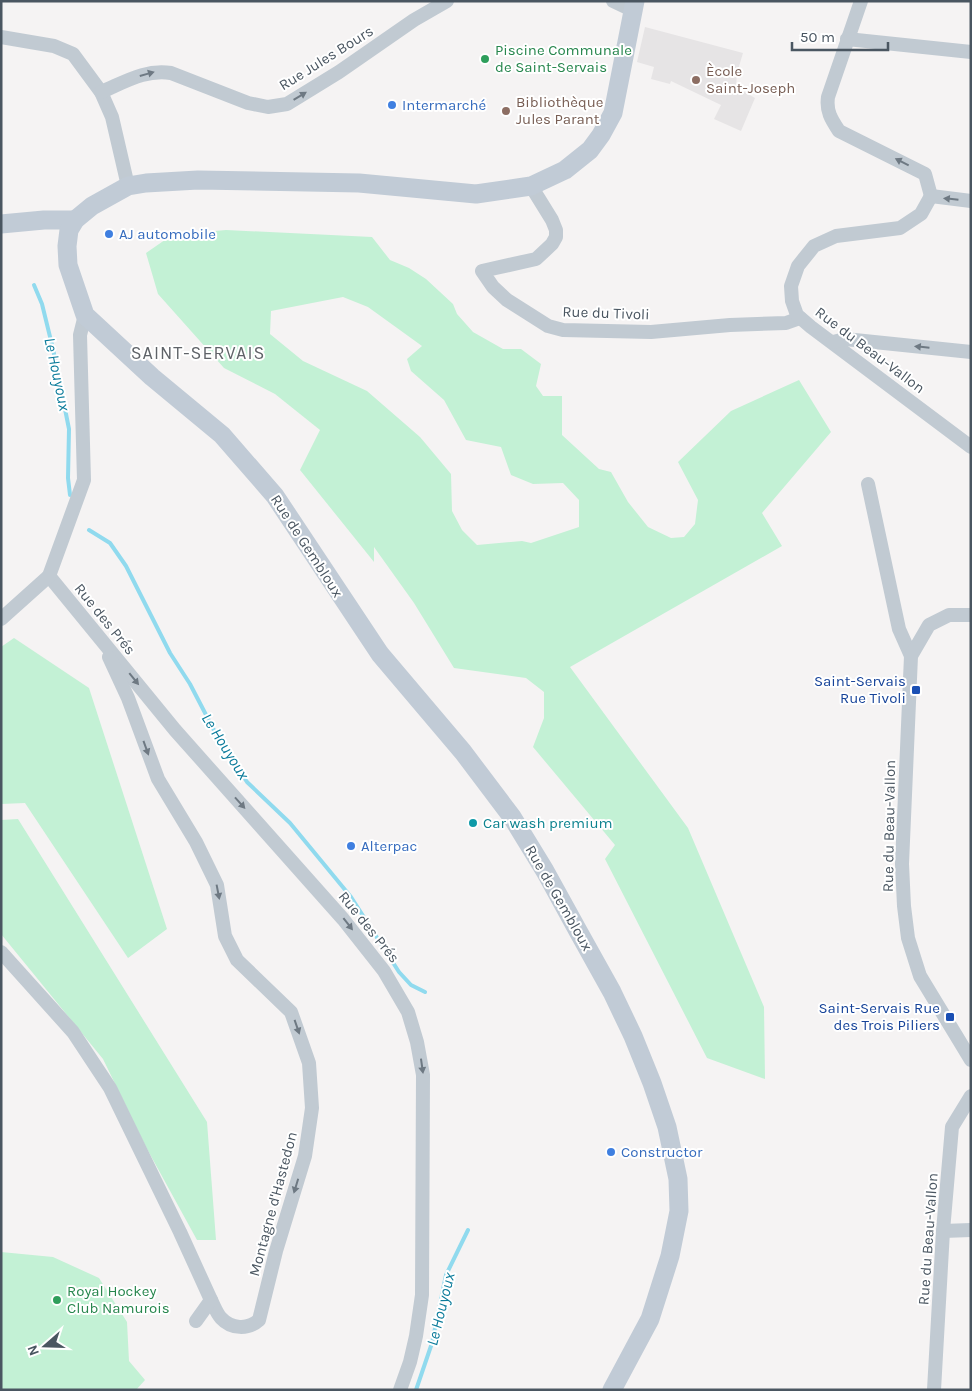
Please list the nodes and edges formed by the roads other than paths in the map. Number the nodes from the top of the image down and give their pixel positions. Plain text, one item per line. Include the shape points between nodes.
1 (447, 1) edge
2 (613, 1) edge
3 (861, 1) edge
4 (634, 6) edge
5 (1, 37) edge
6 (847, 39) junction
7 (971, 52) edge
8 (101, 92) junction
9 (128, 186) junction
10 (531, 186) junction
11 (931, 196) junction
12 (971, 201) edge
13 (75, 220) junction
14 (1, 224) edge
15 (85, 315) junction
16 (800, 318) junction
17 (833, 342) junction
18 (971, 352) edge
19 (971, 447) edge
20 (868, 484) dead end
21 (49, 576) junction
22 (971, 615) edge
23 (1, 619) edge
24 (96, 633) junction
25 (911, 656) junction
26 (2, 956) edge
27 (971, 1060) edge
28 (971, 1096) edge
29 (971, 1230) edge
30 (943, 1232) junction
31 (211, 1300) junction
32 (196, 1321) dead end
33 (400, 1390) edge
34 (612, 1390) edge
35 (934, 1390) edge

8 -> 1 street, Rue Jules Bours via 158,71 248,103 268,107 287,104
2 - 4 street
3 - 6 street
4 - 10 main road via 613,113 608,124 590,150 565,170
5 - 8 street via 54,46 73,54
6 - 7 street
11 -> 6 street via 925,174 839,130 831,119 828,97
8 - 9 street via 114,126
9 - 10 main road via 198,180 350,183 476,194
9 - 13 main road via 92,206
10 - 16 street, Rue du Tivoli via 556,230 552,244 536,258 482,271 507,300 548,326 562,330 651,332 786,323
12 -> 11 street
11 - 16 street, Rue du Beau-Vallon via 921,214 900,228 836,236 814,246 798,266 791,286 792,301
13 - 14 main road
13 - 15 main road, Rue de Gembloux via 68,237 68,265
15 - 21 street via 80,335 84,480
15 - 34 main road, Rue de Gembloux via 222,435 275,496 380,654 458,746 512,818 545,870 612,992 652,1083 667,1127 678,1179 679,1211 670,1256 650,1319
16 - 17 street, Rue du Beau-Vallon
18 -> 17 street via 845,339
17 - 19 street, Rue du Beau-Vallon
20 - 25 street via 899,630
21 - 23 street
21 - 24 street, Rue des Prés
22 - 25 street, Rue du Beau-Vallon via 949,615 929,625
24 -> 31 street, Montagne d'Hastedon via 128,698 158,779 196,842 216,885 225,936 237,960 291,1012 309,1063 312,1108 305,1156 259,1320 248,1327 231,1326 221,1318
24 -> 33 street, Rue des Prés via 175,730 343,919 384,970 408,1012 423,1075 422,1295 410,1362
25 - 27 street, Rue du Beau-Vallon via 902,864 908,938 920,976
26 - 31 street, Montagne d'Hastedon via 73,1032 110,1088
28 - 30 street, Rue du Beau-Vallon via 952,1127
29 - 30 street
30 - 35 street, Rue du Beau-Vallon
31 - 32 street

